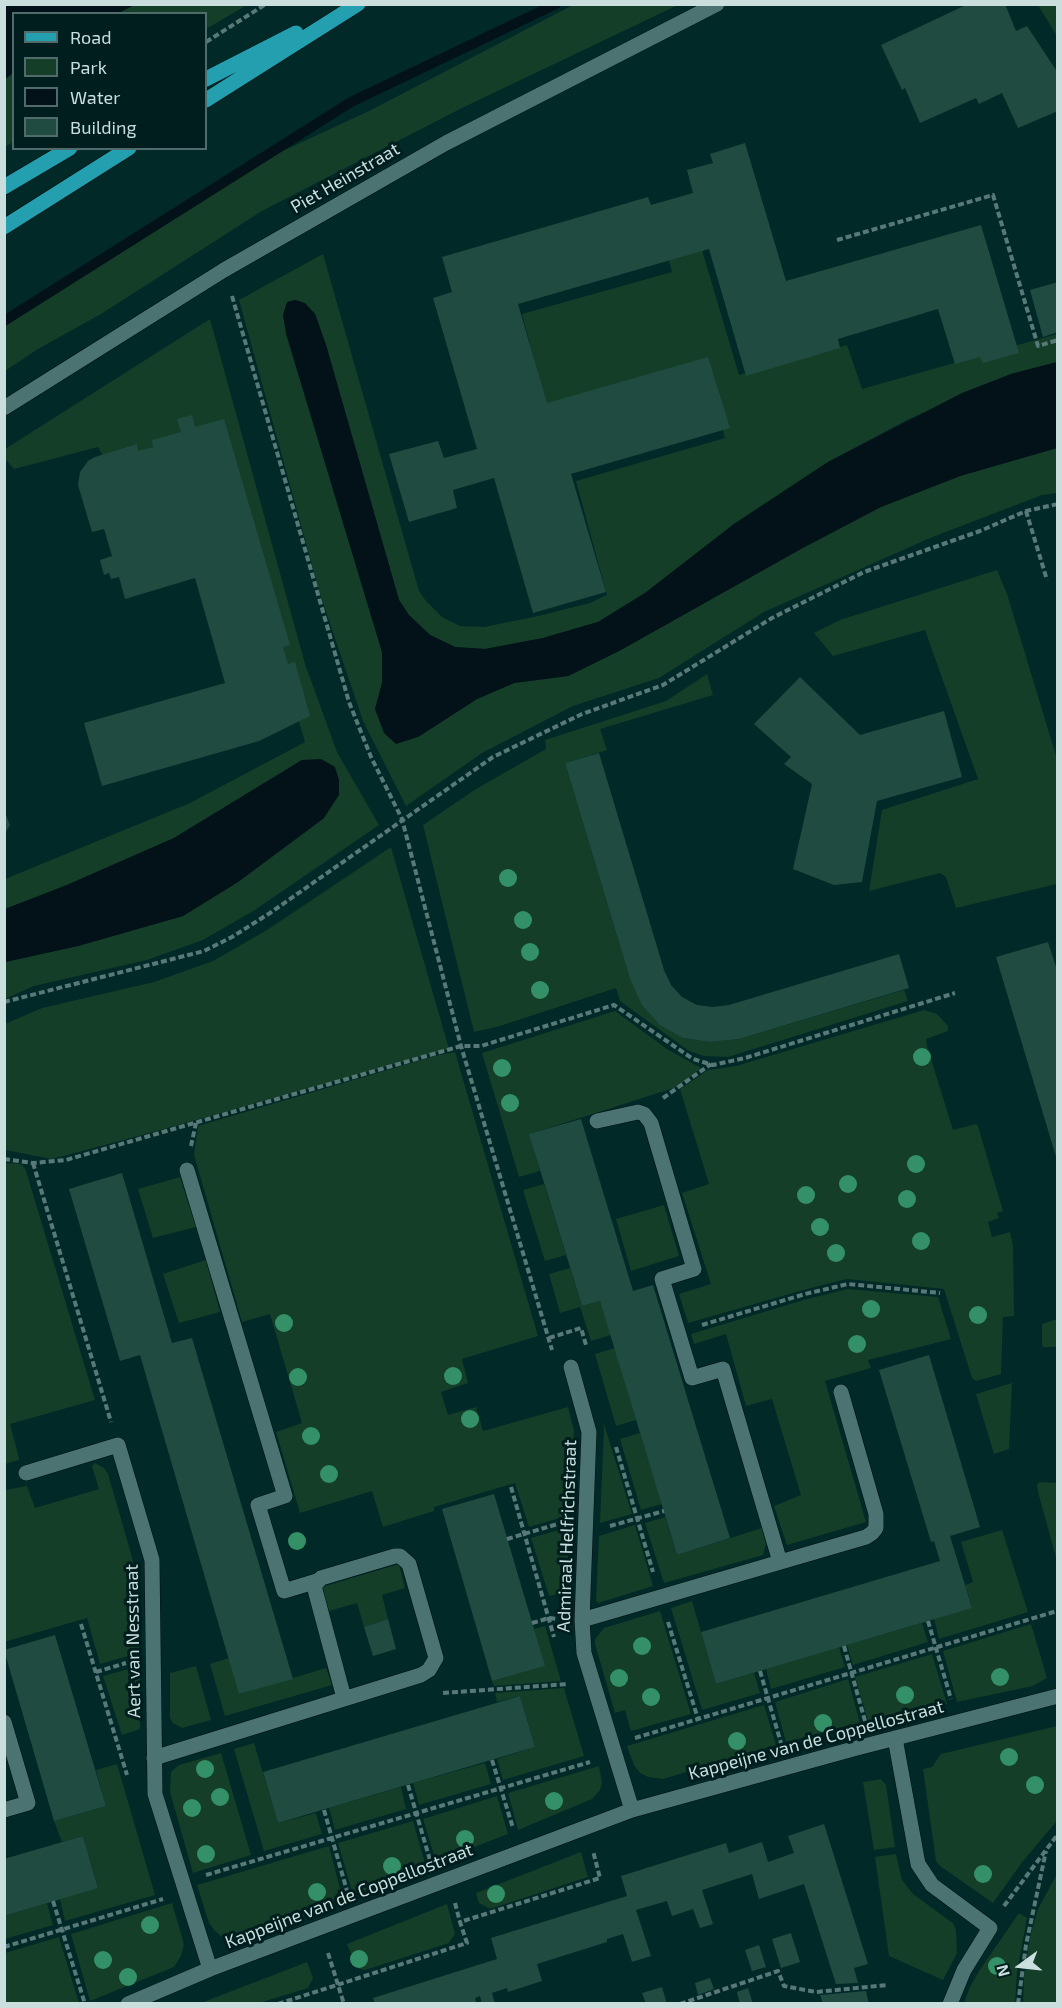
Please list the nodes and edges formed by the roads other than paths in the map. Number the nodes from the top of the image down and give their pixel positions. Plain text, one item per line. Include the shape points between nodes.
1 (352, 4) edge
2 (358, 4) edge
3 (717, 4) edge
4 (207, 78) edge
5 (207, 99) edge
6 (67, 150) edge
7 (126, 150) edge
8 (4, 187) edge
9 (4, 227) edge
10 (4, 408) edge
11 (597, 1121) dead end
12 (187, 1170) dead end
13 (570, 1367) road end
14 (841, 1392) dead end
15 (26, 1473) dead end
16 (780, 1562) junction
17 (317, 1581) junction
18 (582, 1620) junction
19 (1058, 1696) edge
20 (344, 1698) junction
21 (4, 1722) edge
22 (895, 1738) junction
23 (154, 1758) junction
24 (4, 1810) edge
25 (632, 1810) junction
26 (210, 1969) junction
27 (128, 2004) edge
28 (950, 2004) edge

1 - 4 main road
2 - 5 main road
3 - 10 street, Piet Heinstraat via 446,142 224,270
6 - 8 main road
7 - 9 main road
11 - 16 street via 639,1112 651,1123 694,1269 662,1279 692,1378 723,1369
12 - 17 street via 285,1497 258,1505 284,1591
13 - 18 street, Admiraal Helfrichstraat via 589,1432
14 - 16 street via 876,1514 876,1528 866,1537
15 - 23 street, Aert van Nesstraat via 118,1445 152,1560
16 - 18 street
17 - 20 street via 313,1590
17 - 20 street via 394,1556 405,1559 435,1658 425,1673
18 - 25 street, Admiraal Helfrichstraat via 584,1653
19 - 22 street, Kappeijne van de Coppellostraat
20 - 23 street
21 - 24 street via 28,1803
22 - 25 street, Kappeijne van de Coppellostraat
22 - 28 street via 918,1864 932,1885 990,1928 964,1970
23 - 26 street, Aert van Nesstraat via 155,1794
25 - 26 street, Kappeijne van de Coppellostraat
26 - 27 street, Kappeijne van de Coppellostraat

